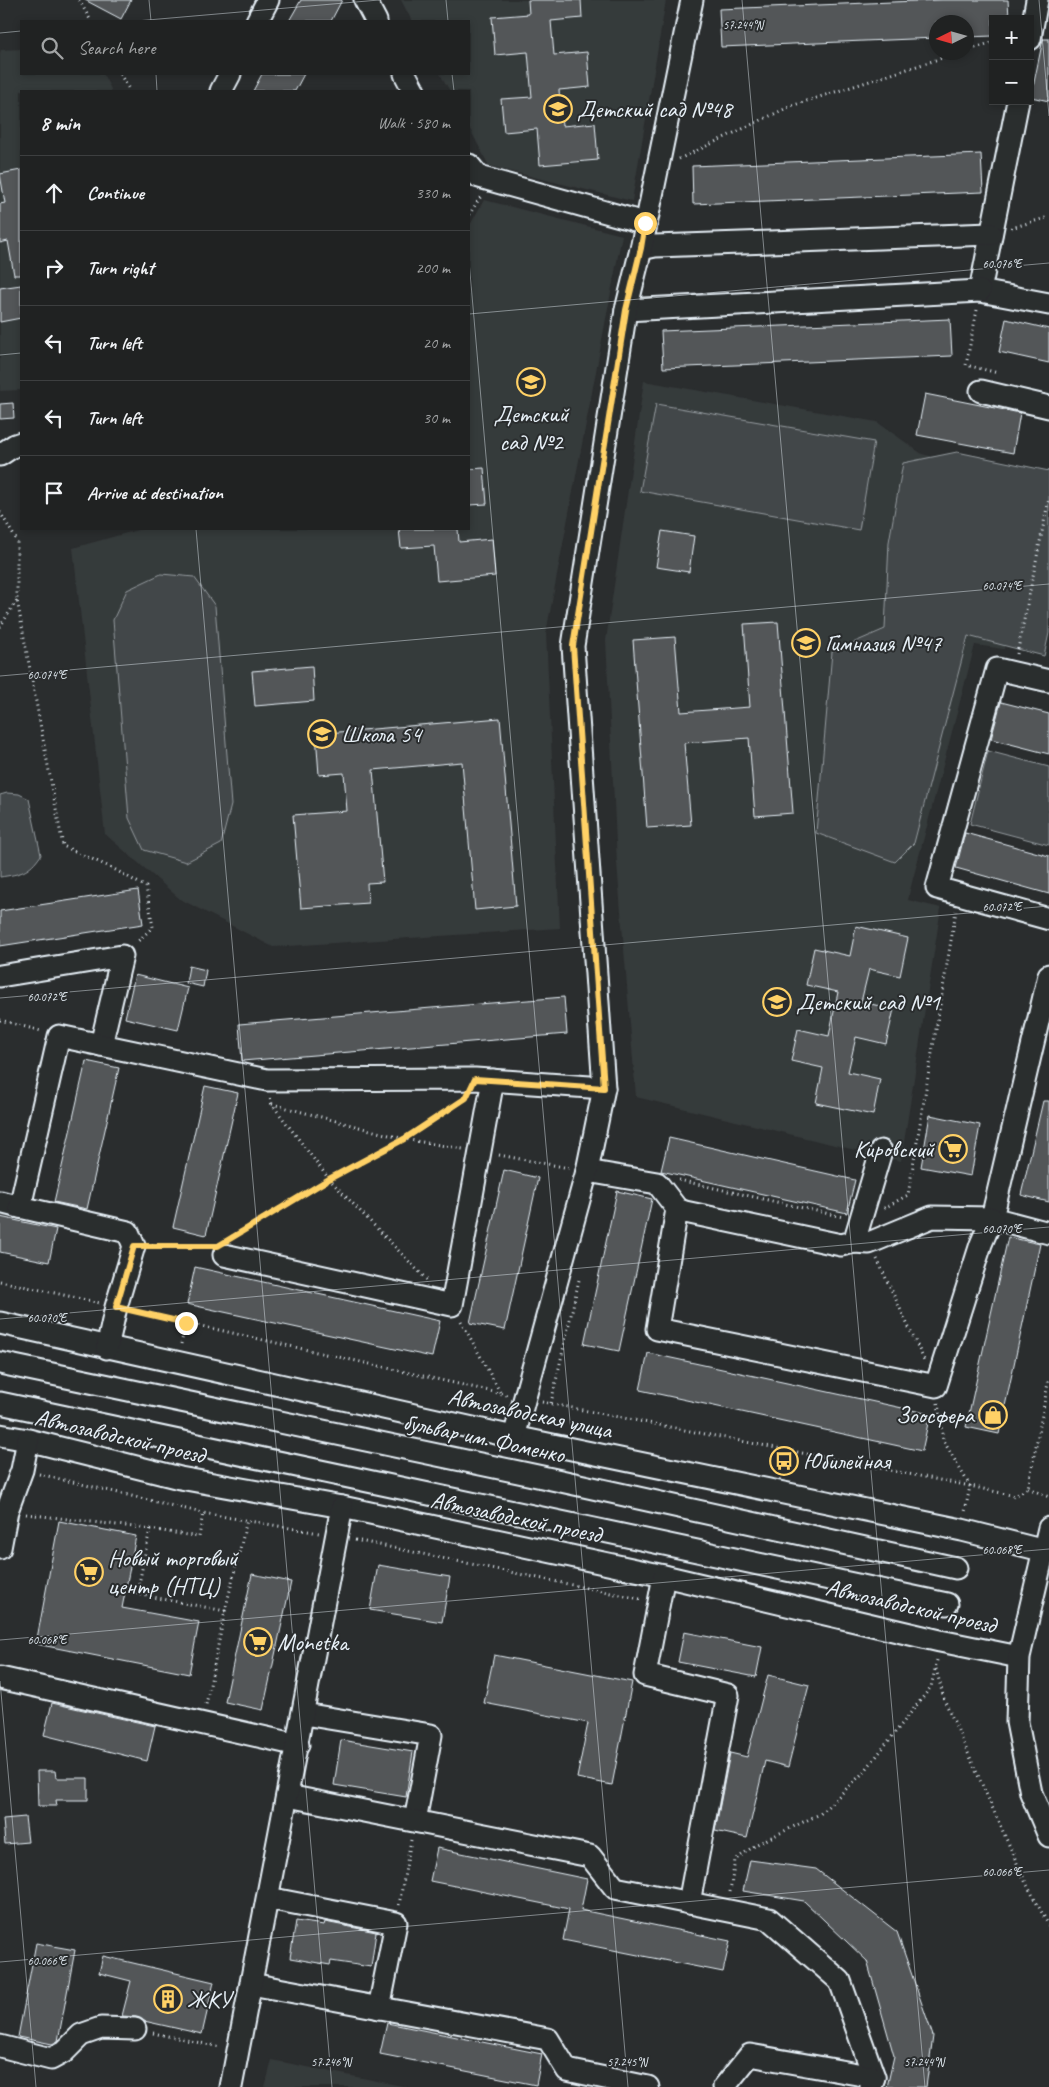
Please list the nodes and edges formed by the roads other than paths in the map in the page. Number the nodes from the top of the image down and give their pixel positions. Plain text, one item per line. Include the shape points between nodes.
1 (268, 0) edge
2 (365, 0) edge
3 (692, 0) edge
4 (1037, 0) edge
5 (1034, 17) edge
6 (258, 20) edge
7 (375, 20) edge
8 (229, 75) edge
9 (405, 75) edge
10 (222, 90) edge
11 (413, 90) edge
12 (1017, 105) edge
13 (470, 166) edge
14 (645, 223) junction
15 (991, 234) junction
16 (641, 248) junction
17 (980, 291) junction
18 (1049, 304) edge
19 (626, 310) junction
20 (981, 391) dead end
21 (1049, 407) edge
22 (20, 443) edge
23 (0, 455) edge
24 (1049, 681) edge
25 (1049, 919) edge
26 (1049, 975) edge
27 (0, 976) edge
28 (101, 1045) junction
29 (484, 1080) junction
30 (604, 1088) junction
31 (881, 1151) dead end
32 (586, 1171) junction
33 (10, 1205) edge
34 (677, 1209) junction
35 (992, 1218) junction
36 (1049, 1233) edge
37 (854, 1242) junction
38 (222, 1247) road end
39 (0, 1323) edge
40 (107, 1348) junction
41 (0, 1363) edge
42 (0, 1403) edge
43 (0, 1435) edge
44 (514, 1437) junction
45 (28, 1440) junction
46 (342, 1507) junction
47 (1049, 1528) edge
48 (0, 1548) edge
49 (1046, 1552) edge
50 (956, 1568) dead end
51 (664, 1576) junction
52 (947, 1604) dead end
53 (1019, 1657) junction
54 (0, 1678) edge
55 (304, 1714) junction
56 (298, 1745) junction
57 (288, 1796) junction
58 (415, 1821) junction
59 (1049, 1836) edge
60 (268, 1898) junction
61 (690, 1903) junction
62 (251, 1984) junction
63 (379, 2008) junction
64 (135, 2029) road end
65 (0, 2046) edge
66 (873, 2082) edge
67 (231, 2087) edge
68 (648, 2087) edge
69 (724, 2087) edge

1 - 6 street
2 - 7 street
3 - 14 street
4 - 5 street
8 - 10 street
9 - 11 street
12 - 15 street
13 - 14 street via 479,177
14 - 16 street
15 - 16 street
15 - 17 street
16 - 19 street
17 - 18 street
17 - 19 street
19 - 30 street via 573,646
20 - 21 street
22 - 23 street
24 - 25 street via 997,668 937,888
26 - 35 street
27 - 28 street via 122,956
28 - 29 street via 267,1080
28 - 33 street via 59,1036
29 - 30 street
29 - 38 street via 480,1152 452,1305
30 - 32 street
31 - 37 street
32 - 34 street via 657,1183
32 - 44 street
33 - 40 street via 128,1232 134,1246
34 - 35 street via 657,1329 936,1386
34 - 37 street via 841,1245
35 - 36 street
35 - 37 street via 932,1217 869,1243
39 - 40 street, Автозаводская улица
40 - 44 street, Автозаводская улица
41 - 50 street, бульвар им. Фоменко
42 - 52 street
43 - 45 street, Автозаводской проезд
44 - 49 street, Автозаводская улица via 962,1530
45 - 46 street, Автозаводской проезд via 180,1478
45 - 48 street via 22,1470 7,1511
46 - 51 street, Автозаводской проезд
46 - 55 street
47 - 49 street
49 - 53 street
51 - 53 street, Автозаводской проезд
51 - 61 street via 645,1675 728,1695
53 - 59 street via 1018,1722 1030,1793
54 - 56 street
55 - 56 street
55 - 58 street via 431,1735
56 - 57 street
57 - 58 street
57 - 60 street
58 - 61 street via 590,1856 615,1888
60 - 62 street
60 - 63 street via 396,1923
61 - 66 street via 769,1920 840,1981
62 - 63 street
62 - 67 street
63 - 68 street via 548,2039 567,2070
64 - 65 street via 101,2028 81,2035 64,2052 51,2059
66 - 69 street via 750,2055

